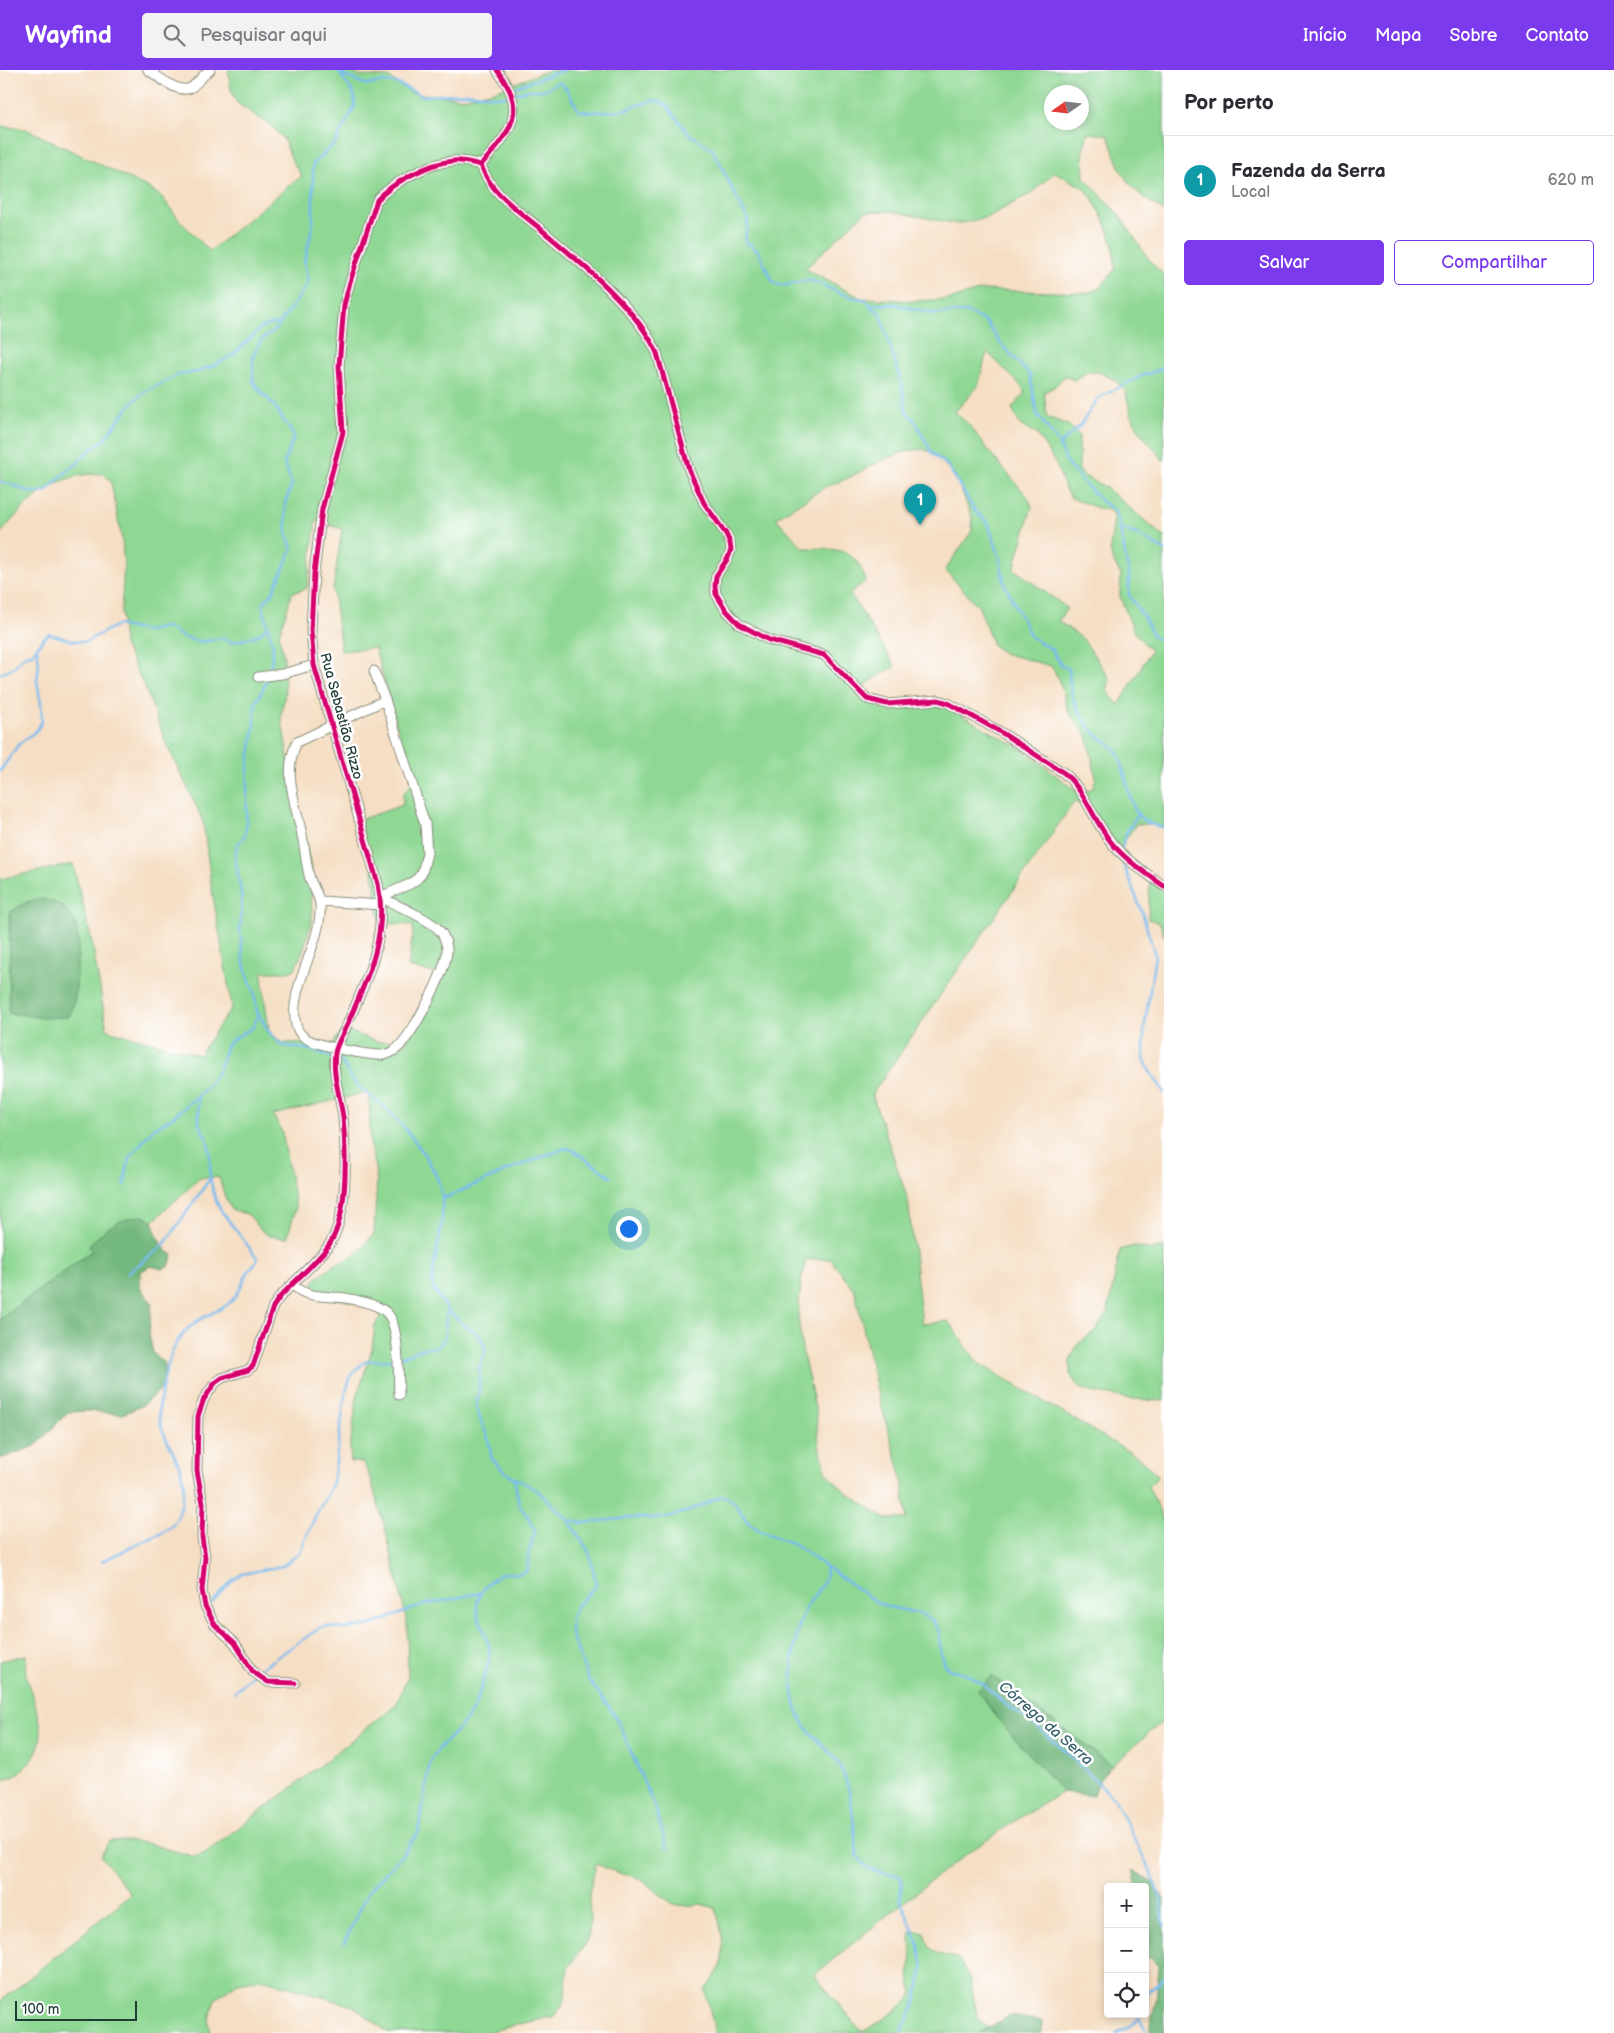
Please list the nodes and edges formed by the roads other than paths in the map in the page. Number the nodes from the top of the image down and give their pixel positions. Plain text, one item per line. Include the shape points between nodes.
1 (148, 70) edge
2 (210, 70) edge
3 (497, 70) edge
4 (481, 165) junction
5 (314, 665) junction
6 (374, 671) dead end
7 (258, 678) dead end
8 (385, 700) junction
9 (331, 727) junction
10 (1164, 886) edge
11 (320, 901) junction
12 (381, 901) junction
13 (336, 1047) junction
14 (293, 1285) junction
15 (399, 1395) dead end
16 (295, 1683) dead end

1 - 2 street via 184,90
3 - 4 street via 512,96 514,112 500,144
4 - 5 street, Rua Sebastião Rizzo via 454,161 442,164 401,180 377,200 344,305 339,366 343,432 322,509 314,573 311,630
4 - 10 street via 491,186 592,274 627,309 652,342 689,470 704,503 730,543 731,550 714,586 726,610 739,624 769,640 824,655 867,699 887,704 938,700 998,731 1073,781 1121,854
5 - 7 street
5 - 9 street, Rua Sebastião Rizzo
6 - 8 street
8 - 9 street
8 - 12 street via 425,824 427,853 426,864 417,879
9 - 11 street via 297,742 291,764 292,790 307,868
9 - 12 street, Rua Sebastião Rizzo
11 - 12 street
11 - 13 street via 314,943 297,998 296,1025 299,1033 310,1041
12 - 13 street, Rua Sebastião Rizzo via 379,943 370,973
12 - 13 street via 439,930 447,948 446,959 424,1010 395,1050 380,1055
13 - 14 street via 335,1068 345,1164 342,1209 330,1244
14 - 15 street via 306,1294 337,1297 371,1305 387,1313 394,1328
14 - 16 street via 274,1307 253,1366 222,1378 204,1399 198,1416 197,1471 203,1503 205,1558 202,1590 205,1606 253,1672 276,1684

